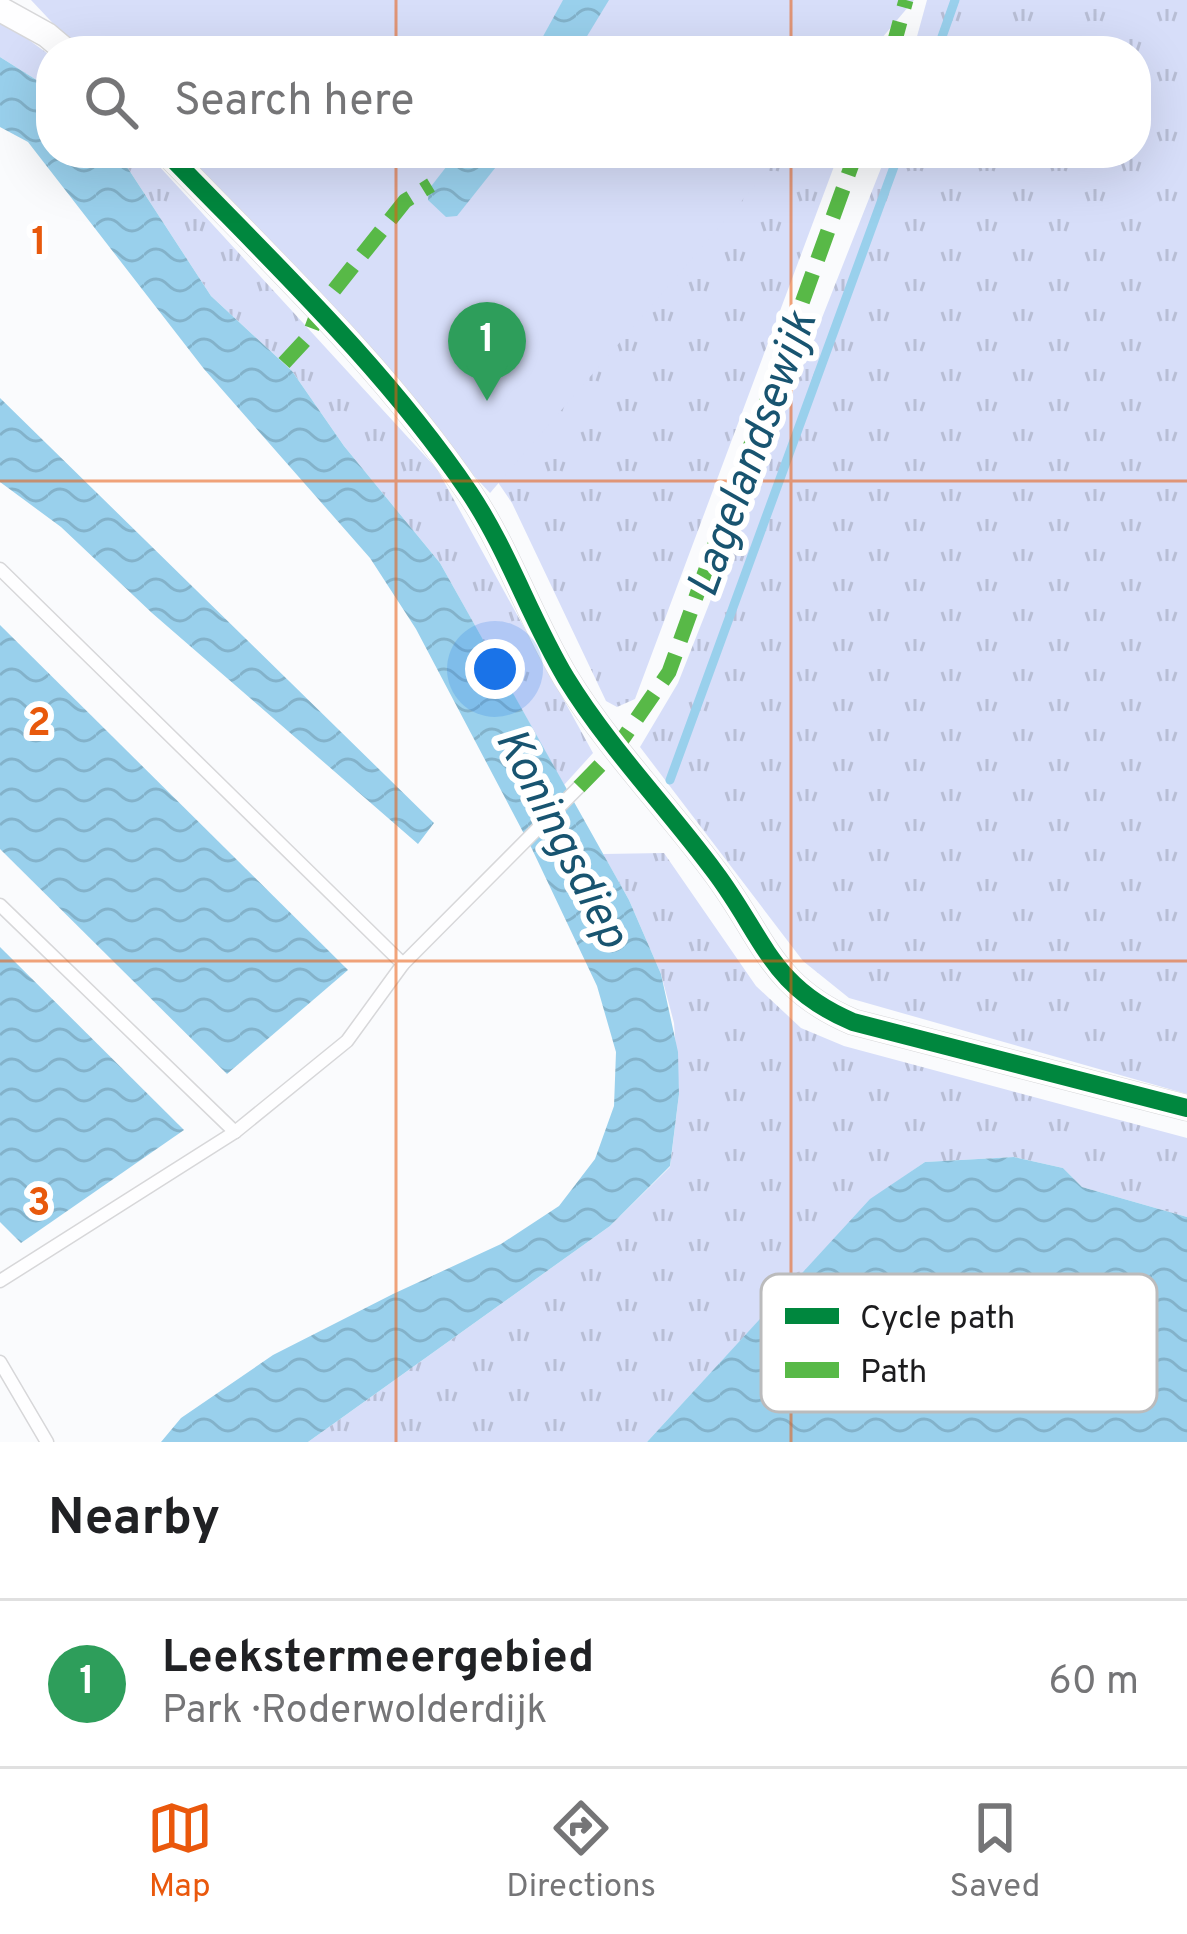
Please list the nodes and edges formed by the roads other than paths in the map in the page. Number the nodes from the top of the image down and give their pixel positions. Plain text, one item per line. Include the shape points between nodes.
1 (0, 9) edge
2 (48, 36) edge
3 (182, 168) edge
4 (0, 569) edge
5 (579, 787) dead end
6 (0, 905) edge
7 (403, 964) junction
8 (1187, 1108) edge
9 (236, 1132) junction
10 (0, 1281) edge
11 (0, 1362) edge
12 (47, 1442) edge

1 - 2 street
3 - 8 street via 319,309 429,438 472,496 589,715 799,992 853,1022
4 - 7 lane
5 - 7 lane
6 - 9 lane
7 - 9 lane via 347,1041
9 - 10 lane
11 - 12 lane

